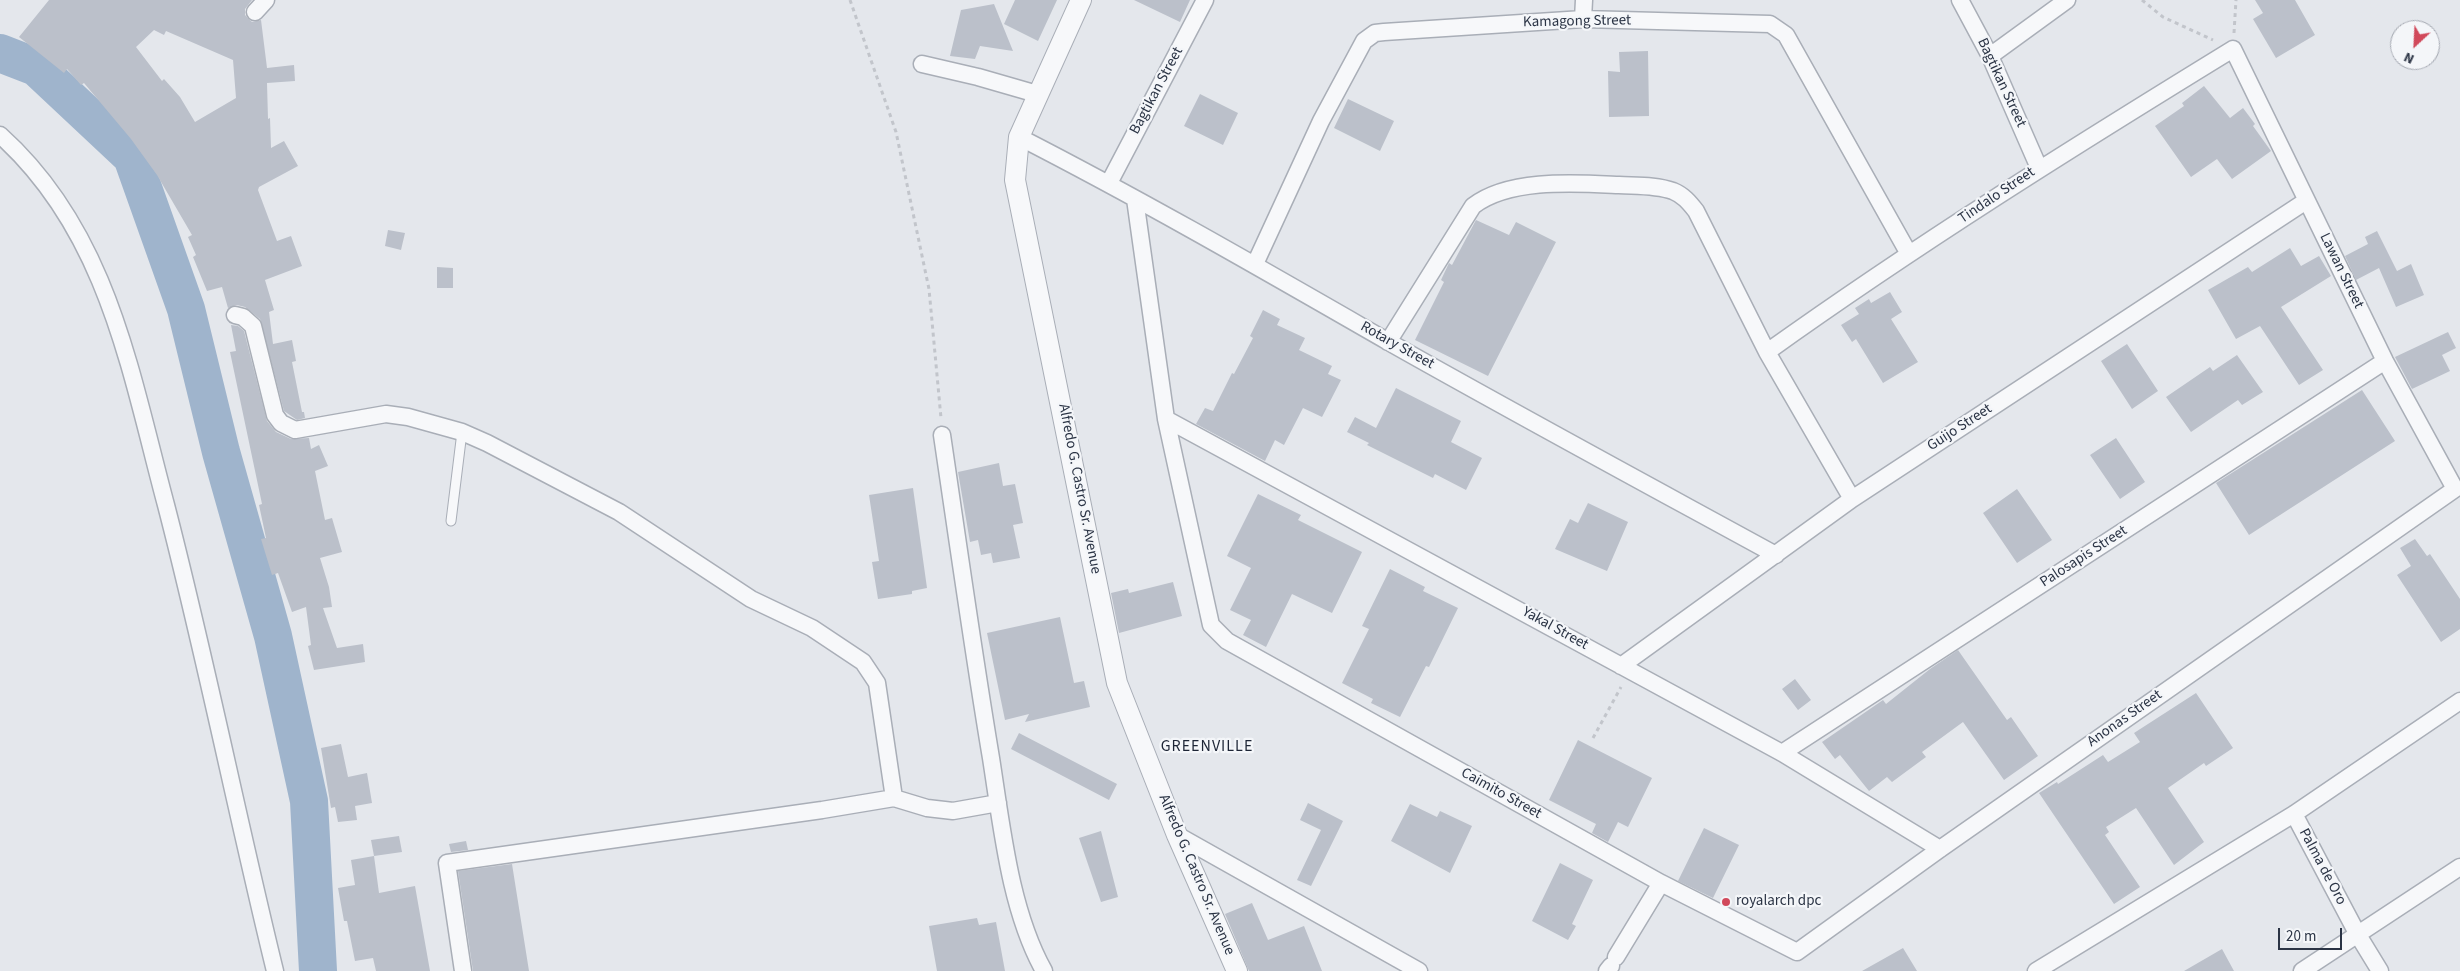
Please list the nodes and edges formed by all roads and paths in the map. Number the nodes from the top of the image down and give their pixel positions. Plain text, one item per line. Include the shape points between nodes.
1 (266, 0) edge
2 (850, 0) edge
3 (1081, 0) edge
4 (1205, 0) edge
5 (1584, 0) edge
6 (1960, 0) edge
7 (2067, 0) edge
8 (2142, 0) edge
9 (2236, 0) edge
10 (255, 12) dead end
11 (1583, 19) junction
12 (2233, 49) junction
13 (1990, 56) junction
14 (922, 64) dead end
15 (1037, 94) junction
16 (0, 135) edge
17 (1019, 138) junction
18 (2039, 168) junction
19 (1108, 183) junction
20 (1135, 199) junction
21 (2306, 201) junction
22 (1909, 254) junction
23 (1255, 264) junction
24 (235, 315) dead end
25 (1388, 342) junction
26 (1767, 352) junction
27 (2385, 361) junction
28 (1166, 418) junction
29 (462, 432) junction
30 (942, 435) joint
31 (2455, 489) joint
32 (1852, 499) junction
33 (451, 521) dead end
34 (1776, 555) junction
35 (1621, 666) junction
36 (2460, 701) edge
37 (1592, 738) dead end
38 (1782, 753) junction
39 (894, 798) junction
40 (998, 804) junction
41 (2294, 814) junction
42 (1177, 835) junction
43 (1940, 849) junction
44 (2460, 867) edge
45 (1661, 883) junction
46 (2358, 935) junction
47 (1798, 952) joint
48 (1611, 965) edge
49 (275, 971) edge
50 (463, 971) edge
51 (1044, 971) edge
52 (1237, 971) edge
53 (1419, 971) edge
54 (2036, 971) edge
55 (2302, 971) edge
56 (2380, 971) edge

1 - 10 street
2 - 30 path via 898,141 929,289
3 - 15 street, Alfredo G. Castro Sr. Avenue
4 - 19 street, Bagtikan Street
5 - 11 street
6 - 13 street, Bagtikan Street
7 - 13 street
8 - 12 path via 2164,17
9 - 12 path
11 - 22 street, Kamagong Street via 1770,24 1786,35
11 - 23 street, Kamagong Street via 1384,32 1364,40 1321,121
12 - 18 street, Tindalo Street
12 - 21 street, Lawan Street
13 - 18 street, Bagtikan Street
14 - 15 street
15 - 17 street, Alfredo G. Castro Sr. Avenue
16 - 49 street via 25,158 66,211 103,286 132,370 196,624
17 - 19 street, Rotary Street
17 - 42 street, Alfredo G. Castro Sr. Avenue via 1015,180 1117,683
18 - 22 street, Tindalo Street
19 - 20 street, Rotary Street
20 - 23 street, Rotary Street
20 - 28 street
21 - 27 street, Lawan Street
21 - 32 street, Guijo Street
22 - 26 street, Tindalo Street
23 - 25 street, Rotary Street
24 - 29 street via 253,326 275,415 288,428 295,430 386,414
25 - 26 street via 1473,206 1482,198 1536,185 1576,183 1654,187 1673,191 1685,198 1696,211
25 - 34 street, Rotary Street
26 - 32 street
27 - 31 street, Lawan Street
27 - 38 street, Palosapis Street
28 - 35 street, Yakal Street
28 - 45 street, Caimito Street via 1211,625 1227,641
29 - 33 lane
29 - 39 street via 619,512 751,599 812,628 863,662 877,683
30 - 40 street
31 - 43 street, Anonas Street
32 - 34 street, Guijo Street
34 - 35 street, Guijo Street
35 - 37 path via 1624,678 1621,688
35 - 38 street, Yakal Street
36 - 41 street
38 - 43 street, Yakal Street
39 - 40 street via 927,808 953,811
39 - 50 street via 447,864
40 - 51 street via 1019,911 1030,946
41 - 46 street, Palma de Oro
41 - 54 street
42 - 52 street, Alfredo G. Castro Sr. Avenue
42 - 53 street
43 - 47 street, Anonas Street
44 - 46 street
45 - 47 street, Caimito Street
45 - 48 street
46 - 55 street
46 - 56 street, Palma de Oro

